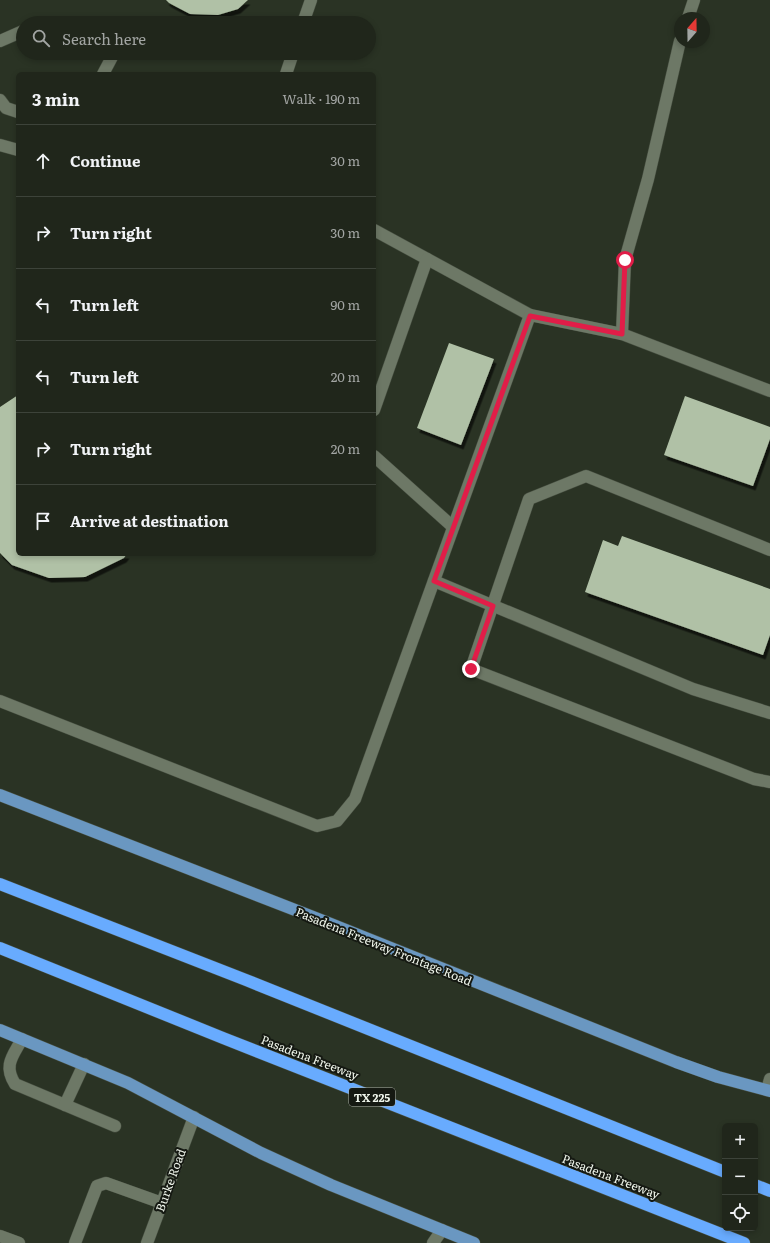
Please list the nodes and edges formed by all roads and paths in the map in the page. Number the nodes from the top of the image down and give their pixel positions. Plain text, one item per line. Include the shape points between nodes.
1 (311, 0) edge
2 (694, 0) edge
3 (690, 12) edge
4 (305, 16) edge
5 (16, 34) edge
6 (0, 41) edge
7 (678, 48) edge
8 (110, 60) edge
9 (291, 60) edge
10 (104, 72) edge
11 (287, 72) edge
12 (0, 100) edge
13 (16, 111) edge
14 (0, 145) edge
15 (16, 149) edge
16 (376, 231) edge
17 (427, 259) junction
18 (530, 316) junction
19 (622, 334) junction
20 (770, 391) edge
21 (376, 404) edge
22 (376, 458) edge
23 (453, 527) junction
24 (770, 550) edge
25 (434, 581) junction
26 (493, 606) junction
27 (0, 701) edge
28 (770, 714) edge
29 (770, 782) edge
30 (0, 795) edge
31 (0, 884) edge
32 (0, 948) edge
33 (0, 1030) edge
34 (22, 1039) junction
35 (84, 1064) junction
36 (769, 1087) edge
37 (65, 1106) junction
38 (194, 1117) junction
39 (115, 1126) dead end
40 (722, 1171) edge
41 (758, 1186) edge
42 (770, 1191) edge
43 (162, 1203) junction
44 (442, 1230) junction
45 (0, 1236) edge
46 (19, 1243) edge
47 (75, 1243) edge
48 (147, 1243) edge
49 (433, 1243) edge
50 (474, 1243) edge
51 (744, 1243) edge

1 - 4 street
2 - 3 street
5 - 6 street
7 - 19 street via 648,180 625,260
8 - 10 street
9 - 11 street
12 - 13 street via 6,108
14 - 15 street
16 - 17 street
17 - 18 street
17 - 21 street
18 - 19 street
18 - 23 street
19 - 20 street
22 - 23 street
23 - 25 street
24 - 26 street via 586,476 529,499
25 - 26 street
25 - 27 street via 355,799 337,821 324,825 318,826
26 - 28 street via 693,689
26 - 29 street via 471,669 754,779
30 - 36 main road, Pasadena Freeway Frontage Road via 676,1062 718,1077
31 - 40 highway
32 - 51 highway, Pasadena Freeway / TX 225
33 - 34 main road
34 - 35 main road
34 - 37 street via 12,1056 9,1068 15,1084
35 - 37 street
35 - 38 main road
37 - 39 street
38 - 43 street, Burke Road
38 - 44 main road via 261,1153 331,1185
41 - 42 highway
43 - 47 street via 106,1183 97,1186
43 - 48 street, Burke Road
44 - 49 street
44 - 50 main road
45 - 46 street

